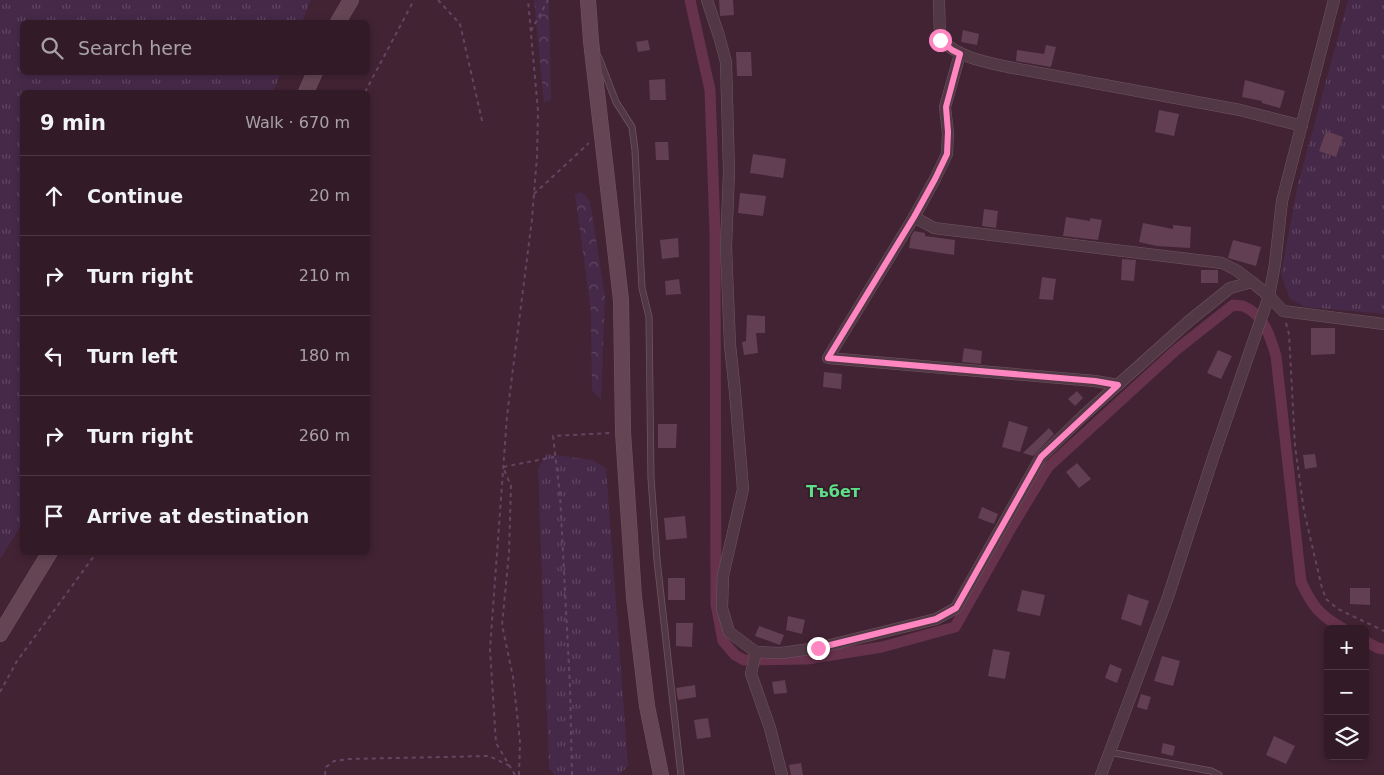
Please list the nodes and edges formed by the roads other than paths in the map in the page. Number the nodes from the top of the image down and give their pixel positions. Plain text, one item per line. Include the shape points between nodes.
1 (351, 0) edge
2 (588, 0) edge
3 (706, 0) edge
4 (939, 0) edge
5 (1334, 0) edge
6 (339, 20) edge
7 (591, 40) junction
8 (960, 54) junction
9 (314, 75) edge
10 (307, 90) edge
11 (1302, 126) junction
12 (914, 217) junction
13 (1252, 282) junction
14 (1269, 296) junction
15 (1384, 324) edge
16 (1118, 385) junction
17 (48, 555) edge
18 (0, 634) edge
19 (756, 652) junction
20 (1110, 752) junction
21 (661, 775) edge
22 (681, 775) edge
23 (782, 775) edge
24 (1101, 775) edge
25 (1219, 775) edge

1 - 6 main road
2 - 7 main road
3 - 19 street via 726,62 729,171 726,247 730,345 743,489 723,576 722,608 729,632
4 - 8 street via 940,40
5 - 11 street
7 - 21 main road via 622,300 623,432 634,597 647,706
7 - 22 lane via 616,102 632,127 635,150 642,288 649,317 651,478 656,550
8 - 11 street via 1008,67 1231,108
8 - 12 street via 946,107 947,154
9 - 10 main road
11 - 14 street via 1282,201
12 - 13 street via 934,228 1222,263
12 - 16 street via 828,358
13 - 14 street
13 - 16 street via 1230,288
14 - 15 street via 1283,311
14 - 20 street via 1168,597
16 - 19 street via 1041,457 956,608 936,619 818,648 781,653
17 - 18 main road
19 - 23 street via 751,674
20 - 24 street
20 - 25 lane

